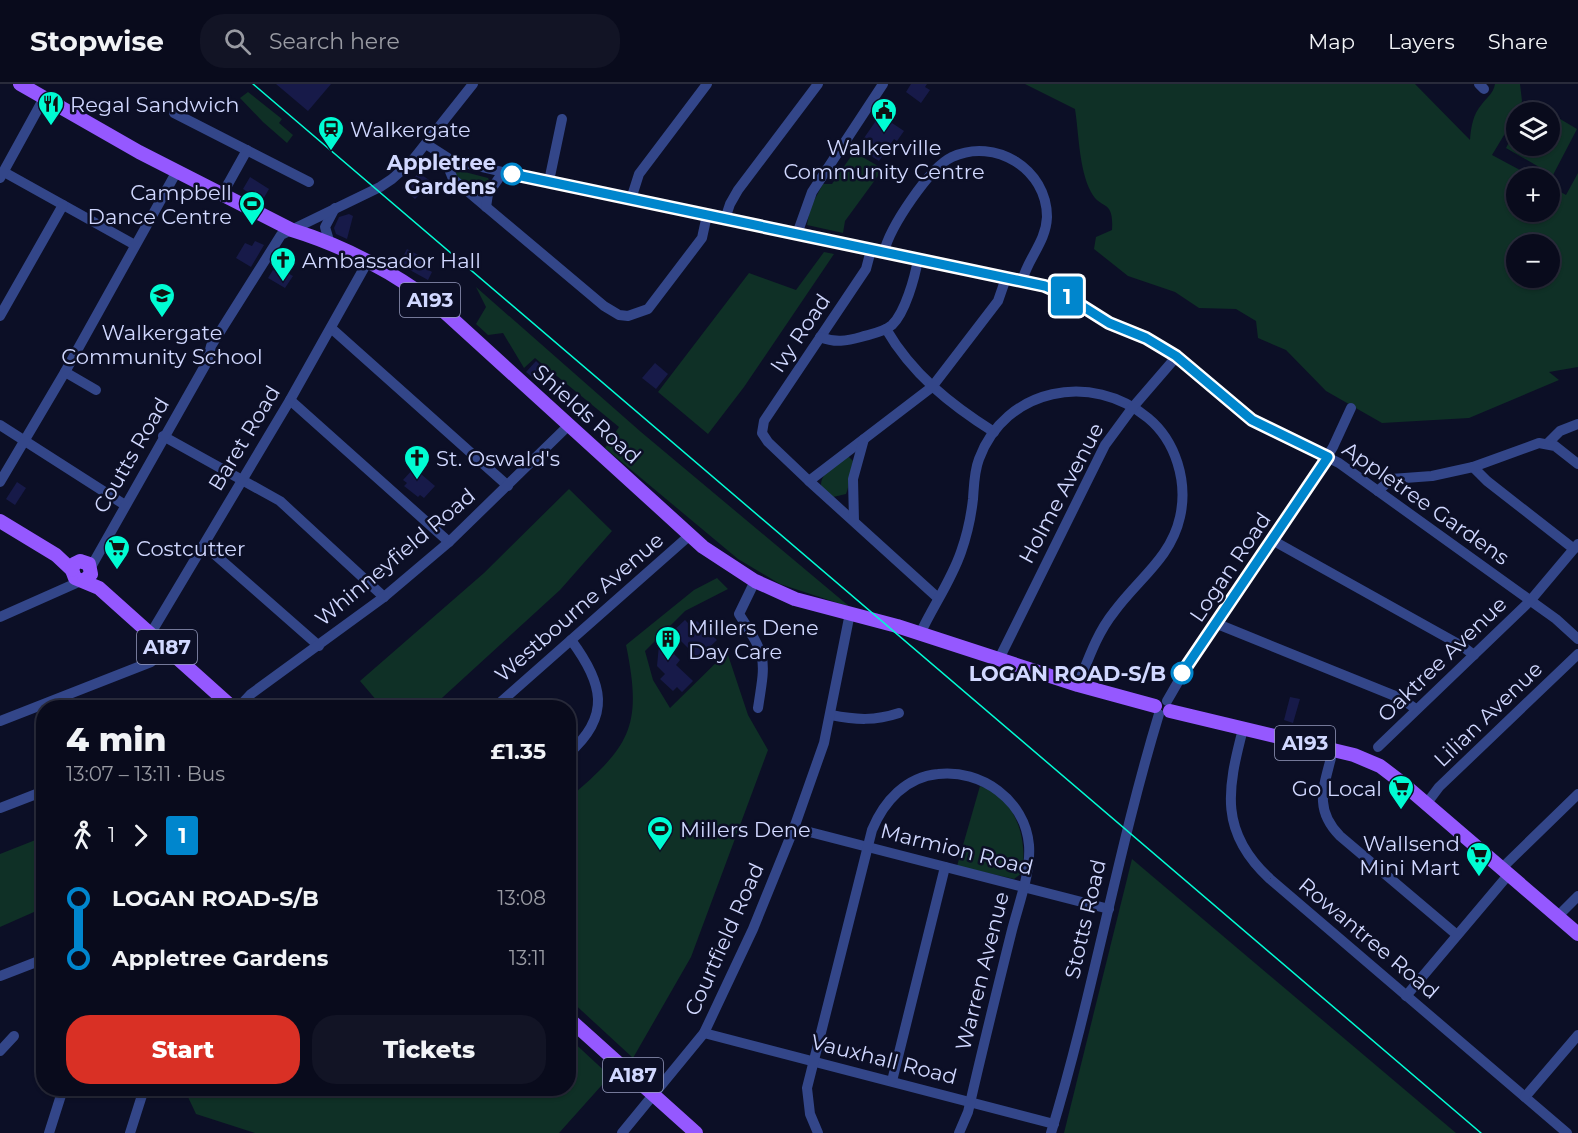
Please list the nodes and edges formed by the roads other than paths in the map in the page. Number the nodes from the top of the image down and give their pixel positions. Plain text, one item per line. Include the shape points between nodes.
1 (20, 84) edge
2 (473, 84) edge
3 (707, 84) edge
4 (818, 84) edge
5 (883, 84) edge
6 (876, 95) junction
7 (44, 98) junction
8 (887, 102) dead end
9 (174, 113) dead end
10 (562, 119) dead end
11 (426, 144) junction
12 (247, 150) junction
13 (451, 160) junction
14 (177, 171) junction
15 (503, 172) junction
16 (2, 175) edge
17 (549, 181) junction
18 (309, 182) dead end
19 (223, 193) junction
20 (631, 199) junction
21 (63, 205) junction
22 (486, 207) junction
23 (336, 208) junction
24 (707, 215) junction
25 (726, 219) junction
26 (294, 228) junction
27 (797, 234) junction
28 (330, 244) junction
29 (135, 245) junction
30 (871, 250) junction
31 (884, 252) junction
32 (918, 260) junction
33 (368, 261) junction
34 (1006, 278) junction
35 (1022, 281) junction
36 (0, 316) edge
37 (330, 328) junction
38 (885, 329) junction
39 (820, 337) junction
40 (1176, 356) junction
41 (65, 372) junction
42 (932, 387) junction
43 (96, 390) dead end
44 (290, 400) junction
45 (1133, 407) junction
46 (1351, 408) dead end
47 (1578, 424) edge
48 (0, 425) edge
49 (569, 425) junction
50 (994, 432) junction
51 (164, 436) junction
52 (865, 439) junction
53 (25, 440) junction
54 (1548, 443) junction
55 (1328, 457) junction
56 (1578, 464) edge
57 (1473, 467) junction
58 (241, 480) junction
59 (809, 481) junction
60 (0, 482) edge
61 (508, 486) junction
62 (1378, 491) junction
63 (125, 505) junction
64 (0, 520) edge
65 (854, 521) junction
66 (690, 535) junction
67 (1272, 540) junction
68 (449, 542) junction
69 (204, 544) junction
70 (1576, 546) edge
71 (82, 571) junction
72 (755, 581) junction
73 (384, 597) junction
74 (938, 598) junction
75 (1530, 601) junction
76 (850, 613) junction
77 (0, 617) edge
78 (1215, 623) junction
79 (151, 633) junction
80 (920, 633) junction
81 (1578, 639) edge
82 (571, 640) junction
83 (319, 646) junction
84 (167, 648) junction
85 (1578, 654) edge
86 (1474, 655) junction
87 (999, 659) junction
88 (1078, 685) junction
89 (54, 700) edge
90 (224, 700) edge
91 (245, 700) edge
92 (503, 700) edge
93 (36, 707) edge
94 (758, 708) dead end
95 (1163, 708) junction
96 (1416, 709) junction
97 (831, 714) junction
98 (899, 714) dead end
99 (0, 721) edge
100 (1244, 729) junction
101 (576, 746) edge
102 (1378, 747) dead end
103 (1333, 750) junction
104 (36, 794) edge
105 (1578, 794) edge
106 (1427, 803) junction
107 (0, 808) edge
108 (794, 828) junction
109 (867, 846) junction
110 (945, 867) junction
111 (1505, 871) junction
112 (1023, 886) junction
113 (1578, 896) edge
114 (1110, 909) junction
115 (1558, 916) junction
116 (1578, 934) edge
117 (1456, 935) junction
118 (36, 962) edge
119 (0, 976) edge
120 (1406, 996) junction
121 (576, 1025) edge
122 (704, 1032) junction
123 (1578, 1035) edge
124 (14, 1036) dead end
125 (0, 1051) edge
126 (812, 1061) junction
127 (891, 1081) junction
128 (655, 1094) junction
129 (61, 1096) edge
130 (142, 1096) edge
131 (1526, 1097) junction
132 (970, 1101) junction
133 (1053, 1129) edge
134 (49, 1133) edge
135 (130, 1133) edge
136 (622, 1133) edge
137 (696, 1133) edge
138 (818, 1133) edge
139 (959, 1133) edge
140 (1567, 1133) edge

1 - 7 main road, Shields Road / A193
2 - 11 street, Coutts Road
3 - 20 street via 639,174
4 - 25 street via 738,190
5 - 6 street
6 - 8 street
6 - 27 street via 812,192
7 - 14 main road, Shields Road / A193
7 - 16 street
9 - 12 street
10 - 17 street
11 - 13 street, Appletree Gardens
11 - 23 street, Coutts Road via 386,183
12 - 18 street
12 - 19 street
13 - 15 street, Appletree Gardens
13 - 22 street via 451,176
14 - 19 main road, Shields Road / A193
14 - 29 street
15 - 17 street, Appletree Gardens
15 - 22 street via 488,194
16 - 21 street
17 - 20 street, Appletree Gardens
19 - 26 main road, Shields Road / A193
20 - 24 street, Appletree Gardens
21 - 29 street
21 - 36 street
22 - 24 street via 609,310 628,316 652,306 702,238
23 - 26 street, Coutts Road
23 - 28 street via 325,227
24 - 25 street, Appletree Gardens
25 - 27 street, Appletree Gardens
26 - 28 main road, Shields Road / A193
26 - 51 street, Coutts Road via 276,242 211,346 207,362
27 - 30 street, Appletree Gardens
28 - 33 main road, Shields Road / A193
29 - 41 street
30 - 31 street, Appletree Gardens
30 - 39 street, Ivy Road via 866,270
31 - 32 street, Appletree Gardens
31 - 35 street via 893,229 936,169 966,152 992,152 1007,156 1026,169 1044,199 1044,234
32 - 34 street, Appletree Gardens
32 - 38 street via 914,281 899,315
33 - 37 street, Baret Road
33 - 49 main road, Shields Road / A193 via 405,281 437,305
34 - 35 street, Appletree Gardens
34 - 42 street via 998,301
35 - 40 street, Appletree Gardens via 1054,289 1098,318 1146,338
37 - 44 street, Baret Road
37 - 61 street
38 - 39 street via 841,342
38 - 42 street
39 - 59 street, Ivy Road via 762,429 764,438
40 - 45 street, Holme Avenue
40 - 55 street, Appletree Gardens via 1252,420
41 - 43 street
41 - 53 street
42 - 50 street
42 - 52 street
44 - 58 street, Baret Road
44 - 68 street
45 - 50 street via 1095,392 1059,393 1024,406
45 - 87 street, Holme Avenue via 1098,457
45 - 88 street via 1156,425 1171,447 1182,481 1180,518 1162,558 1106,623
46 - 55 street, Logan Road
47 - 54 street via 1560,431
48 - 53 street
49 - 61 street, Whinneyfield Road
49 - 66 main road, Shields Road / A193
50 - 74 street via 979,459 961,552
51 - 58 street
51 - 63 street, Coutts Road
52 - 59 street
52 - 65 street via 853,479
53 - 60 street
53 - 63 street
54 - 56 street
54 - 57 street via 1534,444
55 - 62 street, Appletree Gardens
55 - 67 street, Logan Road
57 - 62 street via 1391,479
57 - 70 street via 1486,481
58 - 69 street, Baret Road
58 - 73 street via 280,501
59 - 65 street
61 - 68 street, Whinneyfield Road
62 - 75 street, Appletree Gardens
63 - 71 street, Coutts Road via 98,554
64 - 71 main road, A187
65 - 74 street
66 - 72 main road, Shields Road / A193
66 - 82 street, Westbourne Avenue
67 - 78 street, Logan Road
67 - 86 street
68 - 73 street, Whinneyfield Road
69 - 79 street, Baret Road
69 - 83 street
70 - 75 street, Oaktree Avenue
71 - 77 street via 62,588
71 - 79 main road, A187
72 - 76 main road, Shields Road / A193 via 795,599
72 - 94 street via 740,614 761,649 764,666
73 - 83 street, Whinneyfield Road
74 - 80 street
75 - 81 street, Appletree Gardens
75 - 86 street, Oaktree Avenue
76 - 80 main road, Shields Road / A193
76 - 97 street, Courtfield Road
78 - 95 street, Logan Road
78 - 96 street via 1400,698
79 - 84 main road, A187
80 - 87 main road, Shields Road / A193
82 - 92 street, Westbourne Avenue
82 - 101 street via 594,673 599,692 590,731
83 - 91 street, Whinneyfield Road
84 - 89 street via 151,662
84 - 90 main road, A187
85 - 106 street, Lilian Avenue
86 - 96 street, Oaktree Avenue
87 - 88 main road, Shields Road / A193
88 - 95 main road, Shields Road / A193
93 - 99 street
95 - 100 main road, Shields Road / A193
95 - 114 street, Stotts Road via 1136,790
96 - 102 street, Oaktree Avenue
97 - 98 street via 862,720
97 - 108 street, Courtfield Road
100 - 103 main road, Shields Road / A193
100 - 120 street, Rowantree Road via 1229,797 1234,830 1241,845 1264,874
103 - 106 main road, Shields Road / A193 via 1380,766
103 - 117 street via 1322,798 1329,824
104 - 107 street
105 - 111 street
106 - 111 main road, A193
108 - 109 street, Marmion Road
108 - 122 street, Courtfield Road via 753,929
109 - 110 street, Marmion Road
109 - 112 street, Warren Avenue via 883,808 907,785 928,775 974,777 1007,798 1024,824 1029,855
109 - 126 street, Warren Avenue
110 - 112 street, Marmion Road
110 - 127 street
111 - 115 main road, A193
111 - 117 street
112 - 114 street, Marmion Road
112 - 132 street, Warren Avenue
113 - 115 street
114 - 133 street, Stotts Road
115 - 116 main road, A193
117 - 120 street
118 - 119 street
120 - 131 street, Rowantree Road
121 - 128 main road, A187
122 - 126 street, Vauxhall Road
122 - 128 street, Courtfield Road
123 - 131 street
124 - 125 street
126 - 127 street, Vauxhall Road
126 - 138 street, Warren Avenue via 806,1099
127 - 132 street, Vauxhall Road
128 - 136 street, Courtfield Road
128 - 137 main road, A187
129 - 134 street
130 - 135 street
131 - 140 street, Rowantree Road
132 - 133 street, Vauxhall Road
132 - 139 street, Warren Avenue

